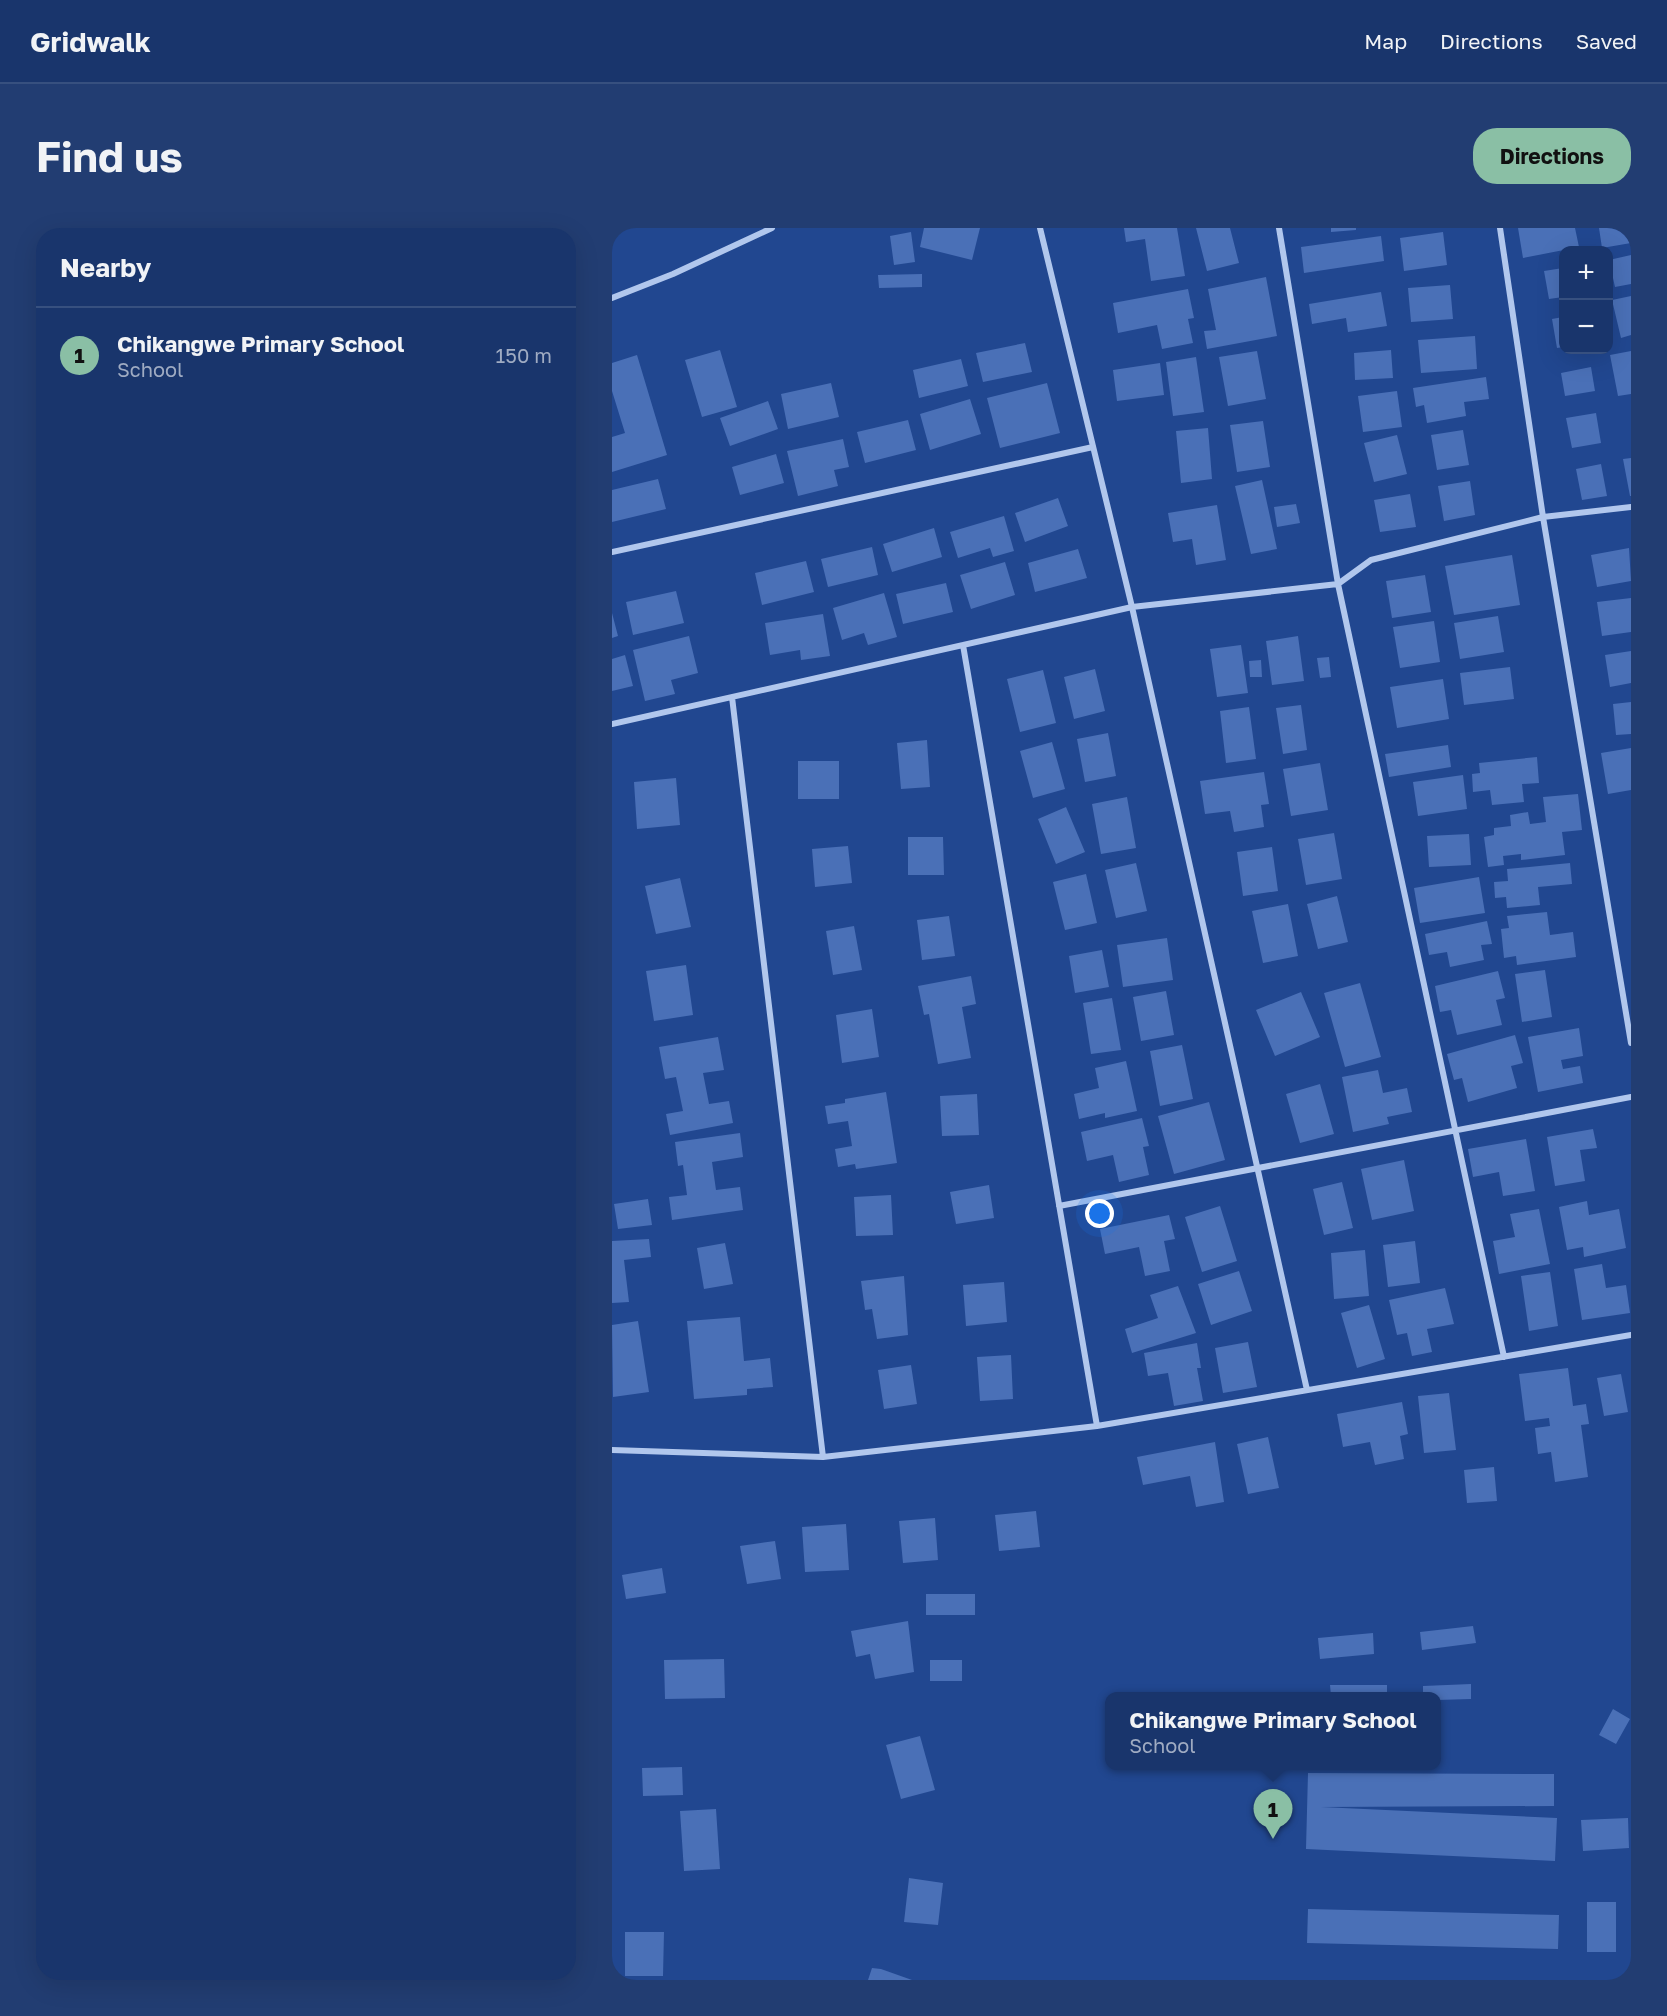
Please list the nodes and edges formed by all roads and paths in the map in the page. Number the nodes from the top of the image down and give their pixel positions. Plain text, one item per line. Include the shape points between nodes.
1 (772, 228) edge
2 (1040, 228) edge
3 (1279, 228) edge
4 (1500, 228) edge
5 (612, 298) edge
6 (1093, 447) junction
7 (1631, 507) edge
8 (1543, 517) junction
9 (612, 552) edge
10 (1338, 584) junction
11 (1132, 607) junction
12 (963, 645) junction
13 (732, 697) junction
14 (612, 723) edge
15 (1631, 1043) edge
16 (1631, 1096) edge
17 (1455, 1130) junction
18 (1258, 1168) junction
19 (1059, 1206) junction
20 (1631, 1335) edge
21 (1504, 1357) junction
22 (1307, 1390) junction
23 (1097, 1426) junction
24 (612, 1450) edge
25 (824, 1457) junction

1 - 5 street
2 - 6 street
3 - 10 street
4 - 8 street
6 - 9 street
6 - 11 street
7 - 8 street
8 - 10 street via 1371,560
8 - 15 street
10 - 11 street
10 - 17 street
11 - 12 street
11 - 18 street
12 - 13 street
12 - 19 street
13 - 14 street
13 - 25 street
16 - 17 street
17 - 18 street
17 - 21 street
18 - 19 street
18 - 22 street
19 - 23 street
20 - 21 street
21 - 22 street
22 - 23 street
23 - 25 street
24 - 25 street

